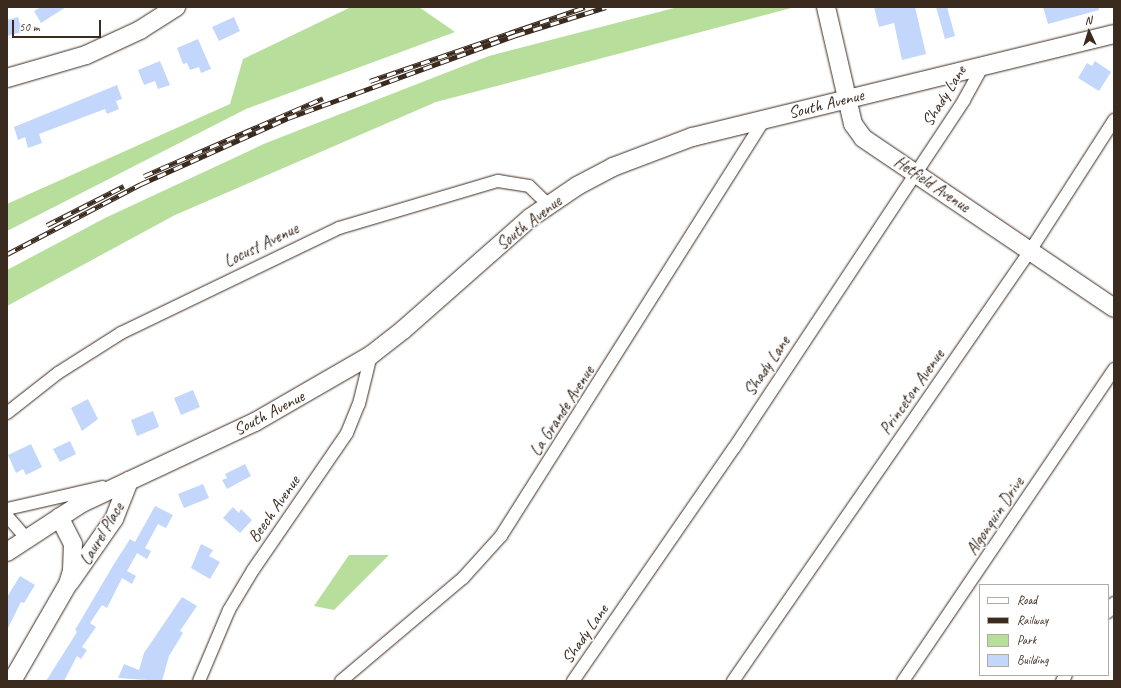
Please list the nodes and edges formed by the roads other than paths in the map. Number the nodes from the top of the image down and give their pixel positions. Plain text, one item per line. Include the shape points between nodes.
1 (176, 7) edge
2 (826, 7) edge
3 (1114, 34) edge
4 (983, 66) junction
5 (7, 78) edge
6 (849, 98) junction
7 (764, 120) junction
8 (1114, 120) edge
9 (916, 172) junction
10 (550, 205) junction
11 (1030, 251) junction
12 (1114, 308) edge
13 (371, 355) junction
14 (1114, 369) edge
15 (7, 413) edge
16 (129, 480) junction
17 (7, 509) edge
18 (7, 516) edge
19 (59, 516) junction
20 (26, 538) junction
21 (7, 552) edge
22 (68, 584) junction
23 (356, 676) edge
24 (578, 679) edge
25 (12, 681) edge
26 (199, 681) edge
27 (341, 681) edge
28 (733, 681) edge
29 (903, 681) edge

1 - 5 main road via 140,30 86,55
2 - 6 main road, Hetfield Avenue
3 - 4 main road, South Avenue
4 - 6 main road, South Avenue
4 - 9 street, Shady Lane
6 - 7 main road, South Avenue
6 - 9 main road, Hetfield Avenue via 853,124 863,138
7 - 10 main road, South Avenue via 657,148 612,167
7 - 23 street, La Grande Avenue via 501,536 463,578
8 - 11 street, Princeton Avenue
9 - 11 main road, Hetfield Avenue
9 - 24 street, Shady Lane
10 - 13 main road, South Avenue via 530,218
10 - 15 street, Locust Avenue via 529,186 498,181 339,228 121,333 58,373
11 - 12 main road, Hetfield Avenue
11 - 28 street, Princeton Avenue
13 - 16 main road, South Avenue via 255,422
13 - 26 street, Beech Avenue via 359,404 348,433 229,610
14 - 29 street, Algonquin Drive
16 - 17 street
16 - 19 main road, South Avenue
16 - 22 main road, Laurel Place via 114,519
18 - 20 street
19 - 20 main road, South Avenue
19 - 22 main road, Laurel Place via 72,544 74,558
20 - 21 main road, South Avenue
22 - 25 main road, Laurel Place
23 - 27 street, La Grande Avenue

